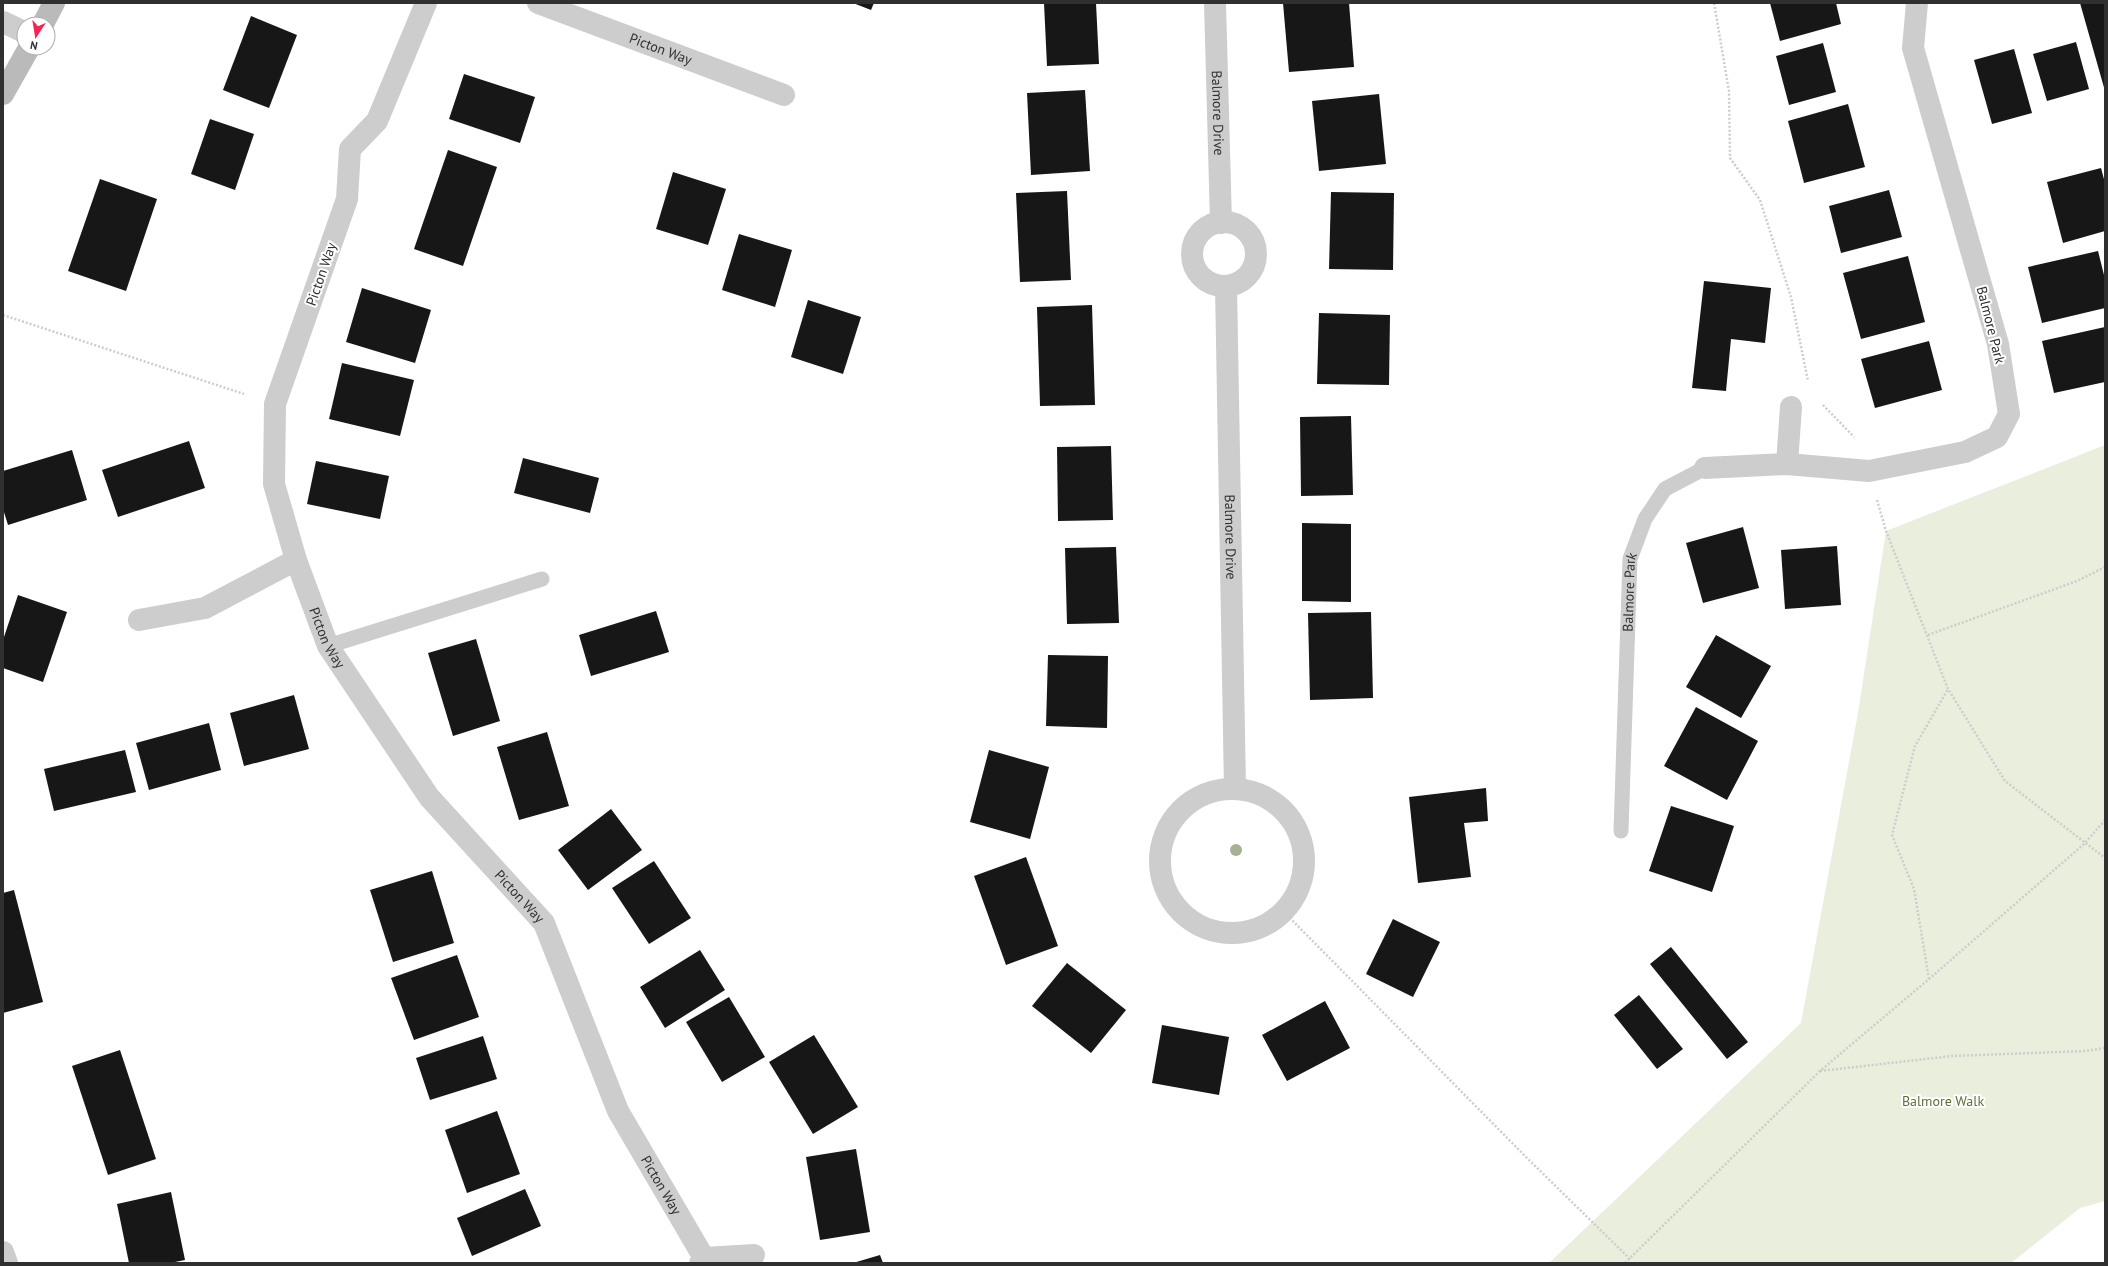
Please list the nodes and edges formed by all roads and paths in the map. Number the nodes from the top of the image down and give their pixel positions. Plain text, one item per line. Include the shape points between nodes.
1 (54, 3) edge
2 (426, 3) edge
3 (538, 3) edge
4 (1215, 3) edge
5 (1714, 3) edge
6 (1917, 3) edge
7 (47, 16) edge
8 (3, 22) edge
9 (16, 28) edge
10 (24, 56) edge
11 (3, 94) edge
12 (784, 95) dead end
13 (1221, 222) junction
14 (1226, 286) junction
15 (3, 315) edge
16 (1809, 385) dead end
17 (275, 404) junction
18 (1822, 404) dead end
19 (1791, 407) dead end
20 (1787, 464) junction
21 (1705, 468) joint
22 (1869, 471) junction
23 (296, 560) junction
24 (2105, 567) edge
25 (542, 579) dead end
26 (140, 620) dead end
27 (1928, 636) junction
28 (328, 646) junction
29 (1948, 689) junction
30 (1235, 789) junction
31 (2105, 820) edge
32 (1621, 831) dead end
33 (2084, 844) junction
34 (2105, 858) edge
35 (1284, 912) junction
36 (1929, 979) junction
37 (2105, 1048) edge
38 (1820, 1071) junction
39 (3, 1252) edge
40 (754, 1255) dead end
41 (1630, 1259) junction
42 (702, 1261) edge
43 (7, 1263) edge
44 (1625, 1263) edge

1 - 7 main road
2 - 17 street, Picton Way via 377,121 350,149 347,199
3 - 12 street, Picton Way
4 - 13 street, Balmore Drive
5 - 16 path via 1729,91 1730,158 1760,200 1791,297
6 - 22 street, Balmore Park via 1914,48 1998,344 2009,414 1997,438 1965,452
8 - 9 street
10 - 11 main road
13 - 14 street via 1240,227 1253,242 1255,251 1255,262 1251,271 1236,283
13 - 14 street via 1201,231 1194,240 1192,256 1197,272 1205,280 1215,285
14 - 30 street, Balmore Drive
15 - 17 path
17 - 23 street, Picton Way via 274,484
18 - 22 path via 1865,450
19 - 20 street
20 - 21 street, Balmore Park
20 - 22 street, Balmore Park
21 - 32 lane, Balmore Park via 1665,489 1645,519 1630,559
22 - 27 path via 1886,531
23 - 26 street via 205,608
23 - 28 street, Picton Way
24 - 27 path via 2077,581
25 - 28 lane
27 - 29 path
28 - 42 street, Picton Way via 429,797 544,923 618,1111
29 - 33 path via 2006,781
29 - 36 path via 1915,746 1892,835 1914,889
30 - 35 street via 1262,795 1285,811 1300,835 1305,862 1300,889
30 - 35 street via 1207,793 1182,808 1165,832 1160,860 1164,888 1180,912 1204,928 1232,934 1260,929
31 - 33 path
33 - 34 path
33 - 36 path
35 - 41 path
36 - 38 path
37 - 38 path via 1952,1056
38 - 41 path
39 - 43 street
40 - 42 street, Picton Way
41 - 44 path

